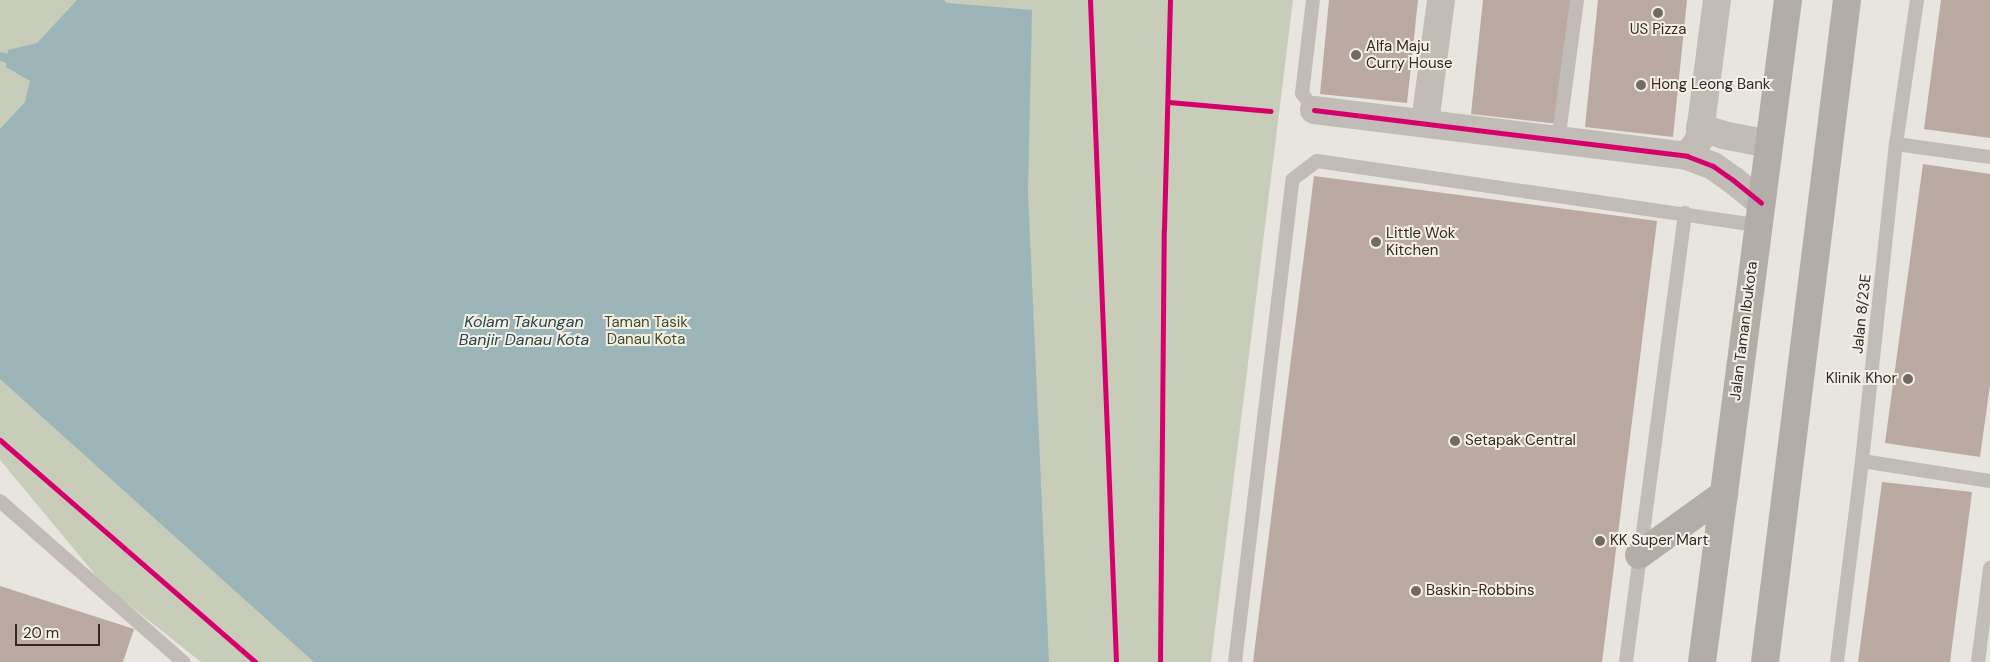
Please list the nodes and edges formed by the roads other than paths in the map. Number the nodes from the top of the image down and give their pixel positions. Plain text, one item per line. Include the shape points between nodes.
1 (1313, 0) edge
2 (1441, 0) edge
3 (1577, 0) edge
4 (1717, 0) edge
5 (1788, 0) edge
6 (1847, 0) edge
7 (1917, 0) edge
8 (1314, 110) joint
9 (1425, 123) junction
10 (1700, 127) junction
11 (1558, 141) junction
12 (1769, 144) junction
13 (1896, 144) junction
14 (1687, 156) junction
15 (1990, 157) edge
16 (1684, 213) junction
17 (1759, 214) junction
18 (1862, 461) junction
19 (1990, 481) edge
20 (1724, 494) junction
21 (0, 501) edge
22 (1639, 555) junction
23 (1990, 568) edge
24 (183, 662) edge
25 (1235, 662) edge
26 (1626, 662) edge
27 (1702, 662) edge
28 (1765, 662) edge
29 (1837, 662) edge
30 (1978, 662) edge

1 - 8 lane via 1302,93
2 - 9 street
3 - 11 lane
4 - 10 street
5 - 12 main road, Jalan Taman Ibukota
6 - 28 main road
7 - 13 lane, Jalan 8/23E
8 - 9 street
9 - 11 street
10 - 12 street
10 - 14 street via 1699,140
11 - 14 street
12 - 17 main road, Jalan Taman Ibukota
13 - 15 lane
13 - 18 lane, Jalan 8/23E
14 - 17 street via 1713,166 1733,180
16 - 17 lane
16 - 22 lane
16 - 25 lane via 1317,161 1293,179
17 - 20 main road, Jalan Taman Ibukota
18 - 19 lane
18 - 29 lane, Jalan 8/23E
20 - 22 main road
20 - 27 main road, Jalan Taman Ibukota
21 - 24 lane
22 - 26 lane
23 - 30 lane

